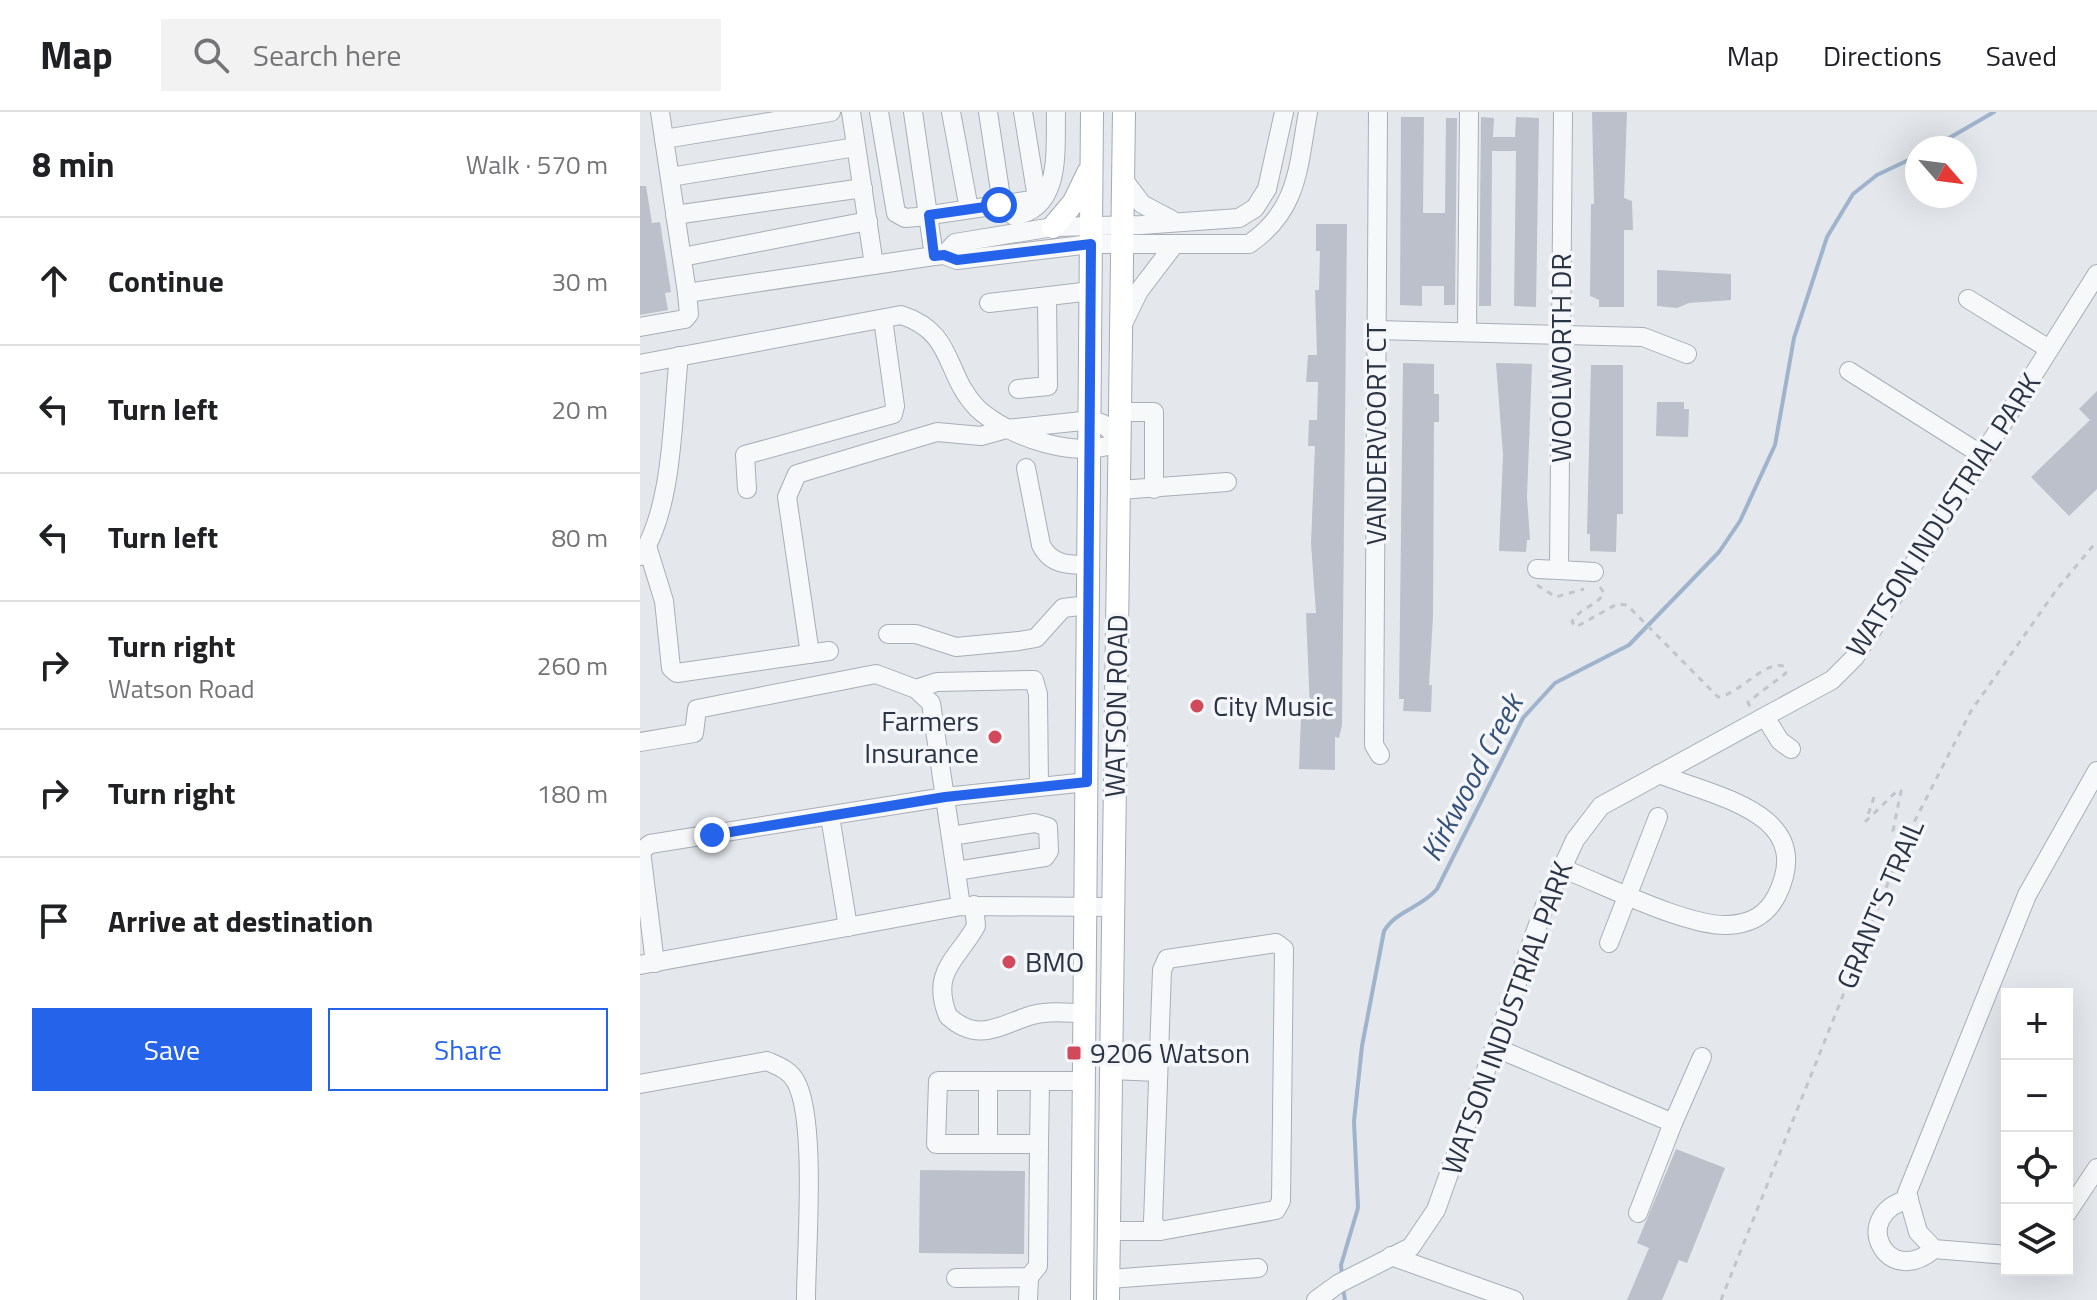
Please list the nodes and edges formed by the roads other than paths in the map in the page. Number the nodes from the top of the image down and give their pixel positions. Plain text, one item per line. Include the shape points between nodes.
1 (660, 112) edge
2 (831, 112) edge
3 (851, 112) edge
4 (879, 112) edge
5 (913, 112) edge
6 (951, 112) edge
7 (988, 112) edge
8 (1023, 112) edge
9 (1056, 112) edge
10 (1092, 112) edge
11 (1124, 112) edge
12 (1284, 112) edge
13 (1308, 112) edge
14 (1378, 112) edge
15 (1469, 112) edge
16 (1563, 112) edge
17 (664, 139) junction
18 (856, 147) junction
19 (1091, 164) junction
20 (670, 177) junction
21 (1123, 179) junction
22 (863, 188) junction
23 (1041, 196) junction
24 (1001, 205) junction
25 (969, 209) junction
26 (1247, 213) junction
27 (675, 215) junction
28 (929, 215) junction
29 (868, 221) junction
30 (1175, 221) junction
31 (1053, 227) junction
32 (1122, 233) junction
33 (1091, 234) junction
34 (1249, 244) junction
35 (1174, 245) junction
36 (939, 255) junction
37 (682, 257) junction
38 (874, 265) junction
39 (2097, 274) edge
40 (1091, 291) junction
41 (687, 293) junction
42 (1047, 297) junction
43 (1968, 299) dead end
44 (989, 303) dead end
45 (883, 319) junction
46 (1122, 326) junction
47 (640, 327) edge
48 (1376, 330) junction
49 (1467, 332) junction
50 (1560, 335) junction
51 (2049, 349) junction
52 (1687, 354) dead end
53 (679, 356) junction
54 (640, 364) edge
55 (1849, 371) dead end
56 (1018, 389) dead end
57 (1121, 412) junction
58 (1092, 420) junction
59 (1006, 429) junction
60 (1121, 440) junction
61 (1092, 450) junction
62 (1982, 455) junction
63 (1026, 468) dead end
64 (1227, 482) dead end
65 (747, 489) dead end
66 (1154, 489) junction
67 (1120, 490) junction
68 (644, 552) edge
69 (1089, 565) junction
70 (1537, 569) road end
71 (1559, 570) junction
72 (1594, 572) dead end
73 (1088, 605) junction
74 (888, 634) dead end
75 (916, 689) junction
76 (1765, 717) junction
77 (640, 742) edge
78 (1791, 749) dead end
79 (1380, 755) dead end
80 (2097, 771) edge
81 (1659, 774) junction
82 (1087, 782) junction
83 (1039, 787) junction
84 (2091, 791) edge
85 (945, 797) junction
86 (830, 816) junction
87 (1658, 817) dead end
88 (951, 836) junction
89 (1561, 868) junction
90 (956, 871) junction
91 (1633, 896) junction
92 (967, 906) junction
93 (1086, 907) junction
94 (1113, 907) junction
95 (848, 927) junction
96 (1609, 943) dead end
97 (648, 964) edge
98 (1085, 1013) junction
99 (1494, 1047) junction
100 (1702, 1057) dead end
101 (1111, 1070) junction
102 (1158, 1072) junction
103 (988, 1081) junction
104 (1040, 1081) junction
105 (1085, 1081) junction
106 (640, 1084) edge
107 (1673, 1123) junction
108 (988, 1144) junction
109 (1039, 1144) junction
110 (2097, 1168) edge
111 (1909, 1199) junction
112 (2073, 1204) edge
113 (1638, 1213) dead end
114 (1109, 1231) junction
115 (1160, 1231) junction
116 (1934, 1249) junction
117 (2001, 1255) edge
118 (1391, 1256) junction
119 (1258, 1268) dead end
120 (1029, 1277) junction
121 (956, 1278) dead end
122 (1109, 1289) edge
123 (806, 1300) edge
124 (1028, 1300) edge
125 (1082, 1300) edge
126 (1316, 1300) edge
127 (1514, 1300) edge

1 - 17 street
2 - 17 street
3 - 18 street
4 - 28 street via 896,213 905,218
5 - 28 street
6 - 25 street
7 - 24 street
8 - 23 street
9 - 23 street via 1055,169
10 - 19 main road, WATSON ROAD
11 - 21 main road, WATSON ROAD
12 - 26 street via 1267,189
13 - 34 street via 1295,187 1268,231
14 - 48 street, VANDERVOORT CT
15 - 49 street
16 - 50 street, WOOLWORTH DR
17 - 20 street
18 - 20 street
18 - 22 street
19 - 31 main road via 1074,202
19 - 33 main road, WATSON ROAD
20 - 27 street
21 - 30 street via 1142,204
21 - 32 main road, WATSON ROAD
22 - 27 street
22 - 29 street
23 - 24 street via 1031,213 1014,216
24 - 25 street
25 - 28 street
26 - 30 street via 1239,218
26 - 34 street
27 - 37 street
28 - 36 street
29 - 37 street
29 - 38 street
30 - 32 street
31 - 33 street
31 - 36 street via 955,243
32 - 33 street
32 - 35 street
32 - 46 main road, WATSON ROAD
33 - 36 street via 957,260
33 - 40 main road, WATSON ROAD
34 - 35 street
35 - 46 street via 1139,291
36 - 38 street
37 - 41 street
38 - 41 street
39 - 51 street, WATSON INDUSTRIAL PARK
40 - 42 street
40 - 58 main road, WATSON ROAD
41 - 47 street via 685,319
42 - 44 street
42 - 56 street via 1048,386
43 - 51 street
45 - 53 street
45 - 59 street via 901,315 932,330 975,406
45 - 65 street via 893,414 745,455
46 - 57 main road, WATSON ROAD
48 - 49 street
48 - 79 street, VANDERVOORT CT via 1374,745
49 - 50 street
50 - 52 street via 1643,337
50 - 71 street, WOOLWORTH DR
51 - 62 street, WATSON INDUSTRIAL PARK
53 - 54 street
53 - 68 street via 664,494
55 - 62 street
57 - 60 main road, WATSON ROAD
57 - 66 street via 1154,412
58 - 59 street
58 - 60 street
58 - 61 main road, WATSON ROAD
59 - 61 street via 1071,450
59 - 68 street via 969,437 937,432 797,474 787,497 820,653 677,673 671,668 664,601
60 - 61 street
60 - 67 main road, WATSON ROAD
61 - 69 main road, WATSON ROAD
62 - 76 street, WATSON INDUSTRIAL PARK via 1855,657 1832,680
63 - 69 street via 1046,555 1066,565
64 - 66 street
66 - 67 street
67 - 94 main road, WATSON ROAD
69 - 73 main road, WATSON ROAD
70 - 71 street
71 - 72 street
73 - 74 street via 1063,608 1036,638 1019,641 956,647 906,632
73 - 82 main road, WATSON ROAD
75 - 77 street via 876,674 697,709 694,733
75 - 83 street via 937,682 1034,680
75 - 85 street via 931,703
76 - 78 street
76 - 81 street, WATSON INDUSTRIAL PARK
80 - 84 street
81 - 89 street, WATSON INDUSTRIAL PARK via 1601,806
81 - 91 street via 1757,813 1779,830 1789,865 1768,910 1757,919 1731,925 1698,922
82 - 83 street
82 - 93 main road, WATSON ROAD
83 - 85 street
84 - 111 street via 2027,895 1907,1193
85 - 86 street
85 - 88 street
86 - 95 street
86 - 97 street via 650,844 641,851
87 - 91 street
88 - 90 street
88 - 90 street via 1035,823 1048,827 1045,857
89 - 91 street
89 - 99 street, WATSON INDUSTRIAL PARK
90 - 92 street
91 - 96 street
92 - 93 street
92 - 95 street
92 - 98 street via 976,926 954,953 944,978 948,1016 985,1031 1030,1015
93 - 94 street
93 - 98 main road, WATSON ROAD
94 - 101 main road, WATSON ROAD
95 - 97 street
98 - 105 main road, WATSON ROAD
99 - 107 street
99 - 118 street, WATSON INDUSTRIAL PARK via 1436,1210 1411,1247
100 - 107 street
101 - 102 street
101 - 114 main road, WATSON ROAD
102 - 115 street via 1153,1222
102 - 115 street via 1162,970 1167,959 1276,943 1284,949 1281,1201 1276,1210
103 - 104 street
103 - 108 street
103 - 108 street via 938,1081 936,1144
104 - 105 street
104 - 109 street
105 - 125 main road, WATSON ROAD
106 - 123 street via 767,1061 796,1080 807,1111
107 - 113 street
108 - 109 street
109 - 120 street via 1038,1266
110 - 112 street
111 - 116 street via 1918,1232
111 - 116 street via 1882,1214 1879,1243 1904,1262 1916,1262
114 - 115 street
114 - 122 main road, WATSON ROAD
116 - 117 street
118 - 126 street, WATSON INDUSTRIAL PARK
118 - 127 street
119 - 122 street
120 - 121 street
120 - 124 street

